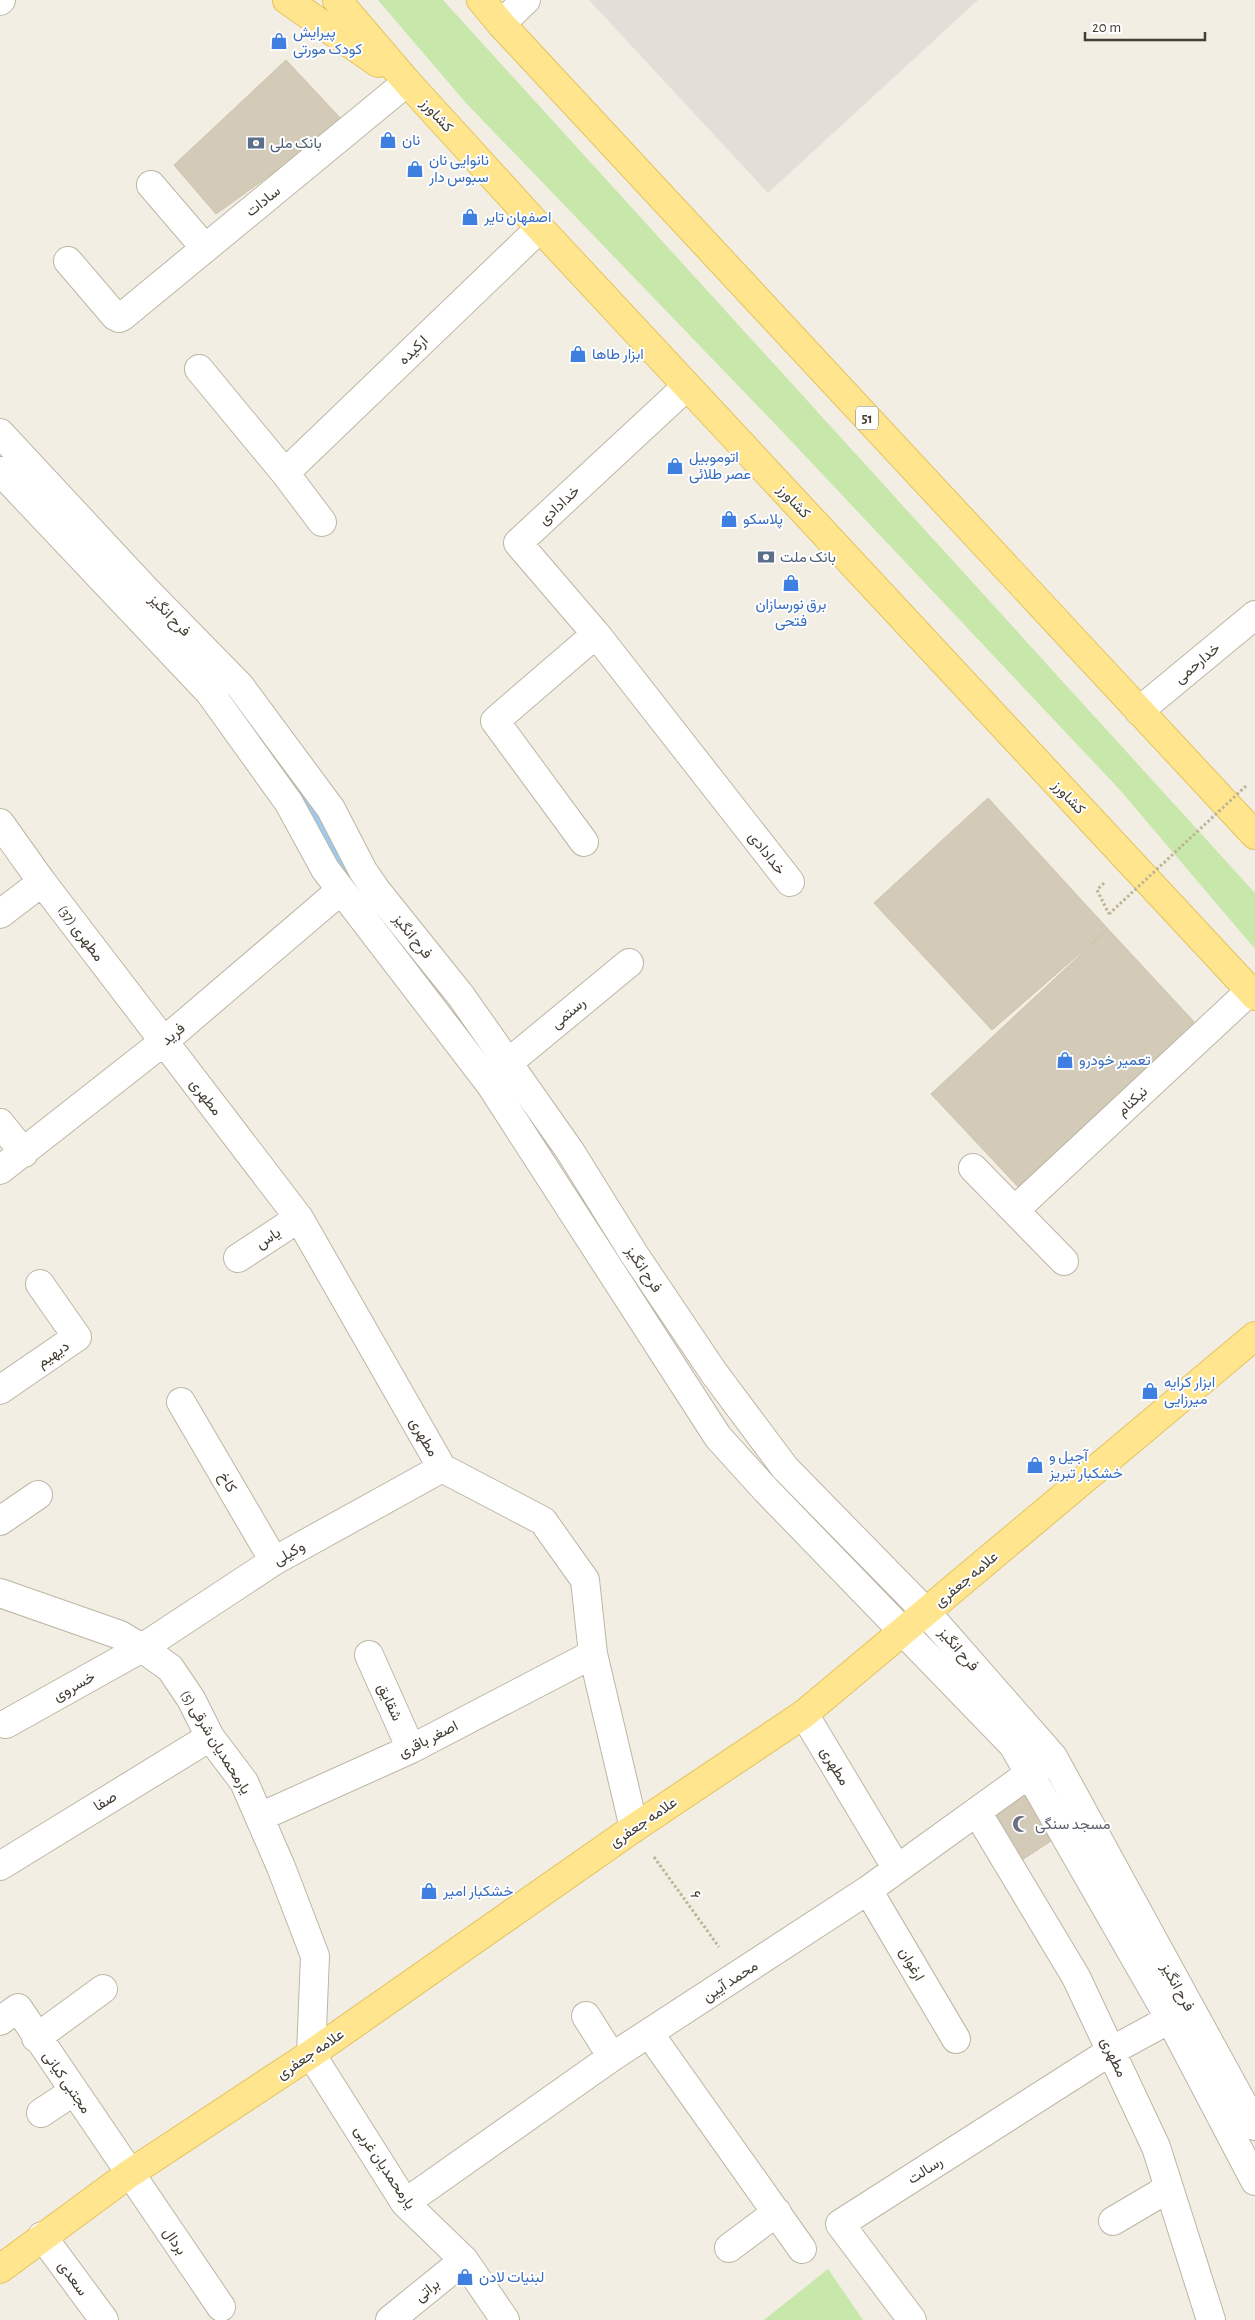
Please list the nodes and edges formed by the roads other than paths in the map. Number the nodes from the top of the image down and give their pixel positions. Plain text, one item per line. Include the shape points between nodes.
1 (287, 0) edge
2 (337, 0) edge
3 (482, 0) edge
4 (526, 0) edge
5 (501, 24) junction
6 (407, 82) junction
7 (151, 185) dead end
8 (540, 228) junction
9 (205, 248) junction
10 (68, 261) dead end
11 (199, 369) dead end
12 (687, 386) junction
13 (0, 433) edge
14 (0, 471) edge
15 (285, 473) junction
16 (322, 522) dead end
17 (1255, 615) edge
18 (596, 634) junction
19 (1139, 711) junction
20 (0, 822) edge
21 (1255, 835) edge
22 (584, 842) dead end
23 (42, 882) junction
24 (790, 882) dead end
25 (341, 890) junction
26 (0, 914) edge
27 (629, 963) dead end
28 (1253, 994) edge
29 (163, 1042) junction
30 (508, 1063) junction
31 (0, 1122) edge
32 (24, 1153) junction
33 (973, 1168) dead end
34 (0, 1170) edge
35 (1015, 1210) junction
36 (299, 1218) junction
37 (238, 1258) dead end
38 (1064, 1261) dead end
39 (40, 1284) dead end
40 (1255, 1336) edge
41 (0, 1390) edge
42 (181, 1402) dead end
43 (442, 1468) junction
44 (38, 1494) dead end
45 (0, 1521) edge
46 (274, 1561) junction
47 (0, 1594) edge
48 (926, 1612) junction
49 (903, 1632) junction
50 (142, 1648) junction
51 (593, 1654) junction
52 (368, 1655) dead end
53 (804, 1714) junction
54 (6, 1724) dead end
55 (210, 1737) junction
56 (412, 1749) junction
57 (1041, 1765) junction
58 (977, 1812) junction
59 (260, 1818) junction
60 (634, 1828) junction
61 (0, 1866) edge
62 (897, 1869) junction
63 (868, 1890) junction
64 (103, 1989) dead end
65 (586, 2016) dead end
66 (1170, 2018) junction
67 (0, 2021) edge
68 (649, 2033) junction
69 (36, 2038) junction
70 (956, 2039) dead end
71 (1111, 2051) junction
72 (311, 2054) junction
73 (612, 2057) junction
74 (74, 2091) junction
75 (41, 2113) dead end
76 (1255, 2126) edge
77 (129, 2174) junction
78 (1255, 2181) edge
79 (1169, 2188) junction
80 (405, 2203) junction
81 (776, 2212) junction
82 (1113, 2222) dead end
83 (42, 2236) junction
84 (729, 2248) dead end
85 (802, 2249) dead end
86 (464, 2260) junction
87 (0, 2269) edge
88 (221, 2307) dead end
89 (1206, 2318) edge
90 (104, 2320) edge
91 (390, 2320) edge
92 (505, 2320) edge
93 (912, 2320) edge

1 - 6 main road
2 - 6 main road, کشاورز
3 - 5 main road
4 - 5 street
5 - 19 main road, 51
6 - 8 main road, کشاورز
6 - 9 street, سادات
7 - 9 street
8 - 12 main road, کشاورز
8 - 15 street, ارکیده
9 - 10 street, سادات via 119,318
11 - 15 street
12 - 18 street, خدادادی via 518,543
12 - 28 main road, کشاورز
13 - 30 street, فرح انگیز via 240,686 331,809 376,890 461,996
14 - 25 street via 210,693 289,803 325,869
15 - 16 street
17 - 19 street, خدارحمی
18 - 22 street via 494,720
18 - 24 street, خدادادی
19 - 21 main road, 51
20 - 23 street, مطهری (37)
23 - 26 street
23 - 29 street, مطهری (37)
25 - 29 street, فرید
25 - 49 street via 490,1084 718,1437
27 - 30 street, رستمی
28 - 35 street, نیکنام
29 - 32 street, فرید
29 - 36 street, مطهری
30 - 48 street, فرح انگیز via 714,1373 785,1468
31 - 32 street
32 - 34 street, فرید
33 - 35 street
35 - 38 street
36 - 37 street, یاس
36 - 43 street, مطهری
39 - 41 street, دیهیم via 77,1337
40 - 48 main road, علامه جعفری
42 - 46 street, کاخ
43 - 46 street, وکیلی
43 - 51 street, مطهری via 543,1521 586,1580
44 - 45 street
46 - 50 street, وکیلی
47 - 50 street, یارمحمدیان شرقی (5) via 120,1635
48 - 49 main road, علامه جعفری
48 - 57 street, فرح انگیز
49 - 53 main road, علامه جعفری
49 - 57 street via 1013,1745
50 - 54 street, خسروی
50 - 55 street, یارمحمدیان شرقی (5) via 170,1668 191,1699
51 - 56 street, اصغر باقری
51 - 60 street, مطهری
52 - 56 street, شقایق
53 - 60 main road, علامه جعفری
53 - 62 street, مطهری
55 - 59 street, یارمحمدیان شرقی (5) via 244,1782
55 - 61 street, صفا
56 - 59 street, اصغر باقری
57 - 58 street, محمد آیین
57 - 66 street
57 - 76 street, فرح انگیز
58 - 62 street, محمد آیین
58 - 71 street, مطهری via 1076,1977
59 - 72 street, یارمحمدیان شرقی (5) via 315,1956
60 - 72 main road, علامه جعفری
62 - 63 street, محمد آیین
63 - 68 street, محمد آیین
63 - 70 street, ارغوان
64 - 69 street
65 - 73 street
66 - 71 street
66 - 78 street
67 - 69 street, مجتبی کیانی via 18,2008
68 - 73 street, محمد آیین
68 - 81 street
69 - 74 street, مجتبی کیانی
71 - 79 street, مطهری via 1156,2147
71 - 93 street, رسالت via 840,2224
72 - 77 main road, علامه جعفری
72 - 80 street, یارمحمدیان غربی
73 - 80 street, محمد آیین
74 - 75 street
74 - 77 street, مجتبی کیانی
77 - 83 main road, علامه جعفری
77 - 88 street, بردال
79 - 82 street
79 - 89 street, مطهری
80 - 86 street, یارمحمدیان غربی
81 - 84 street
81 - 85 street
83 - 87 main road, علامه جعفری
83 - 90 street, سعدی
86 - 91 street, براتی
86 - 92 street, یارمحمدیان غربی

